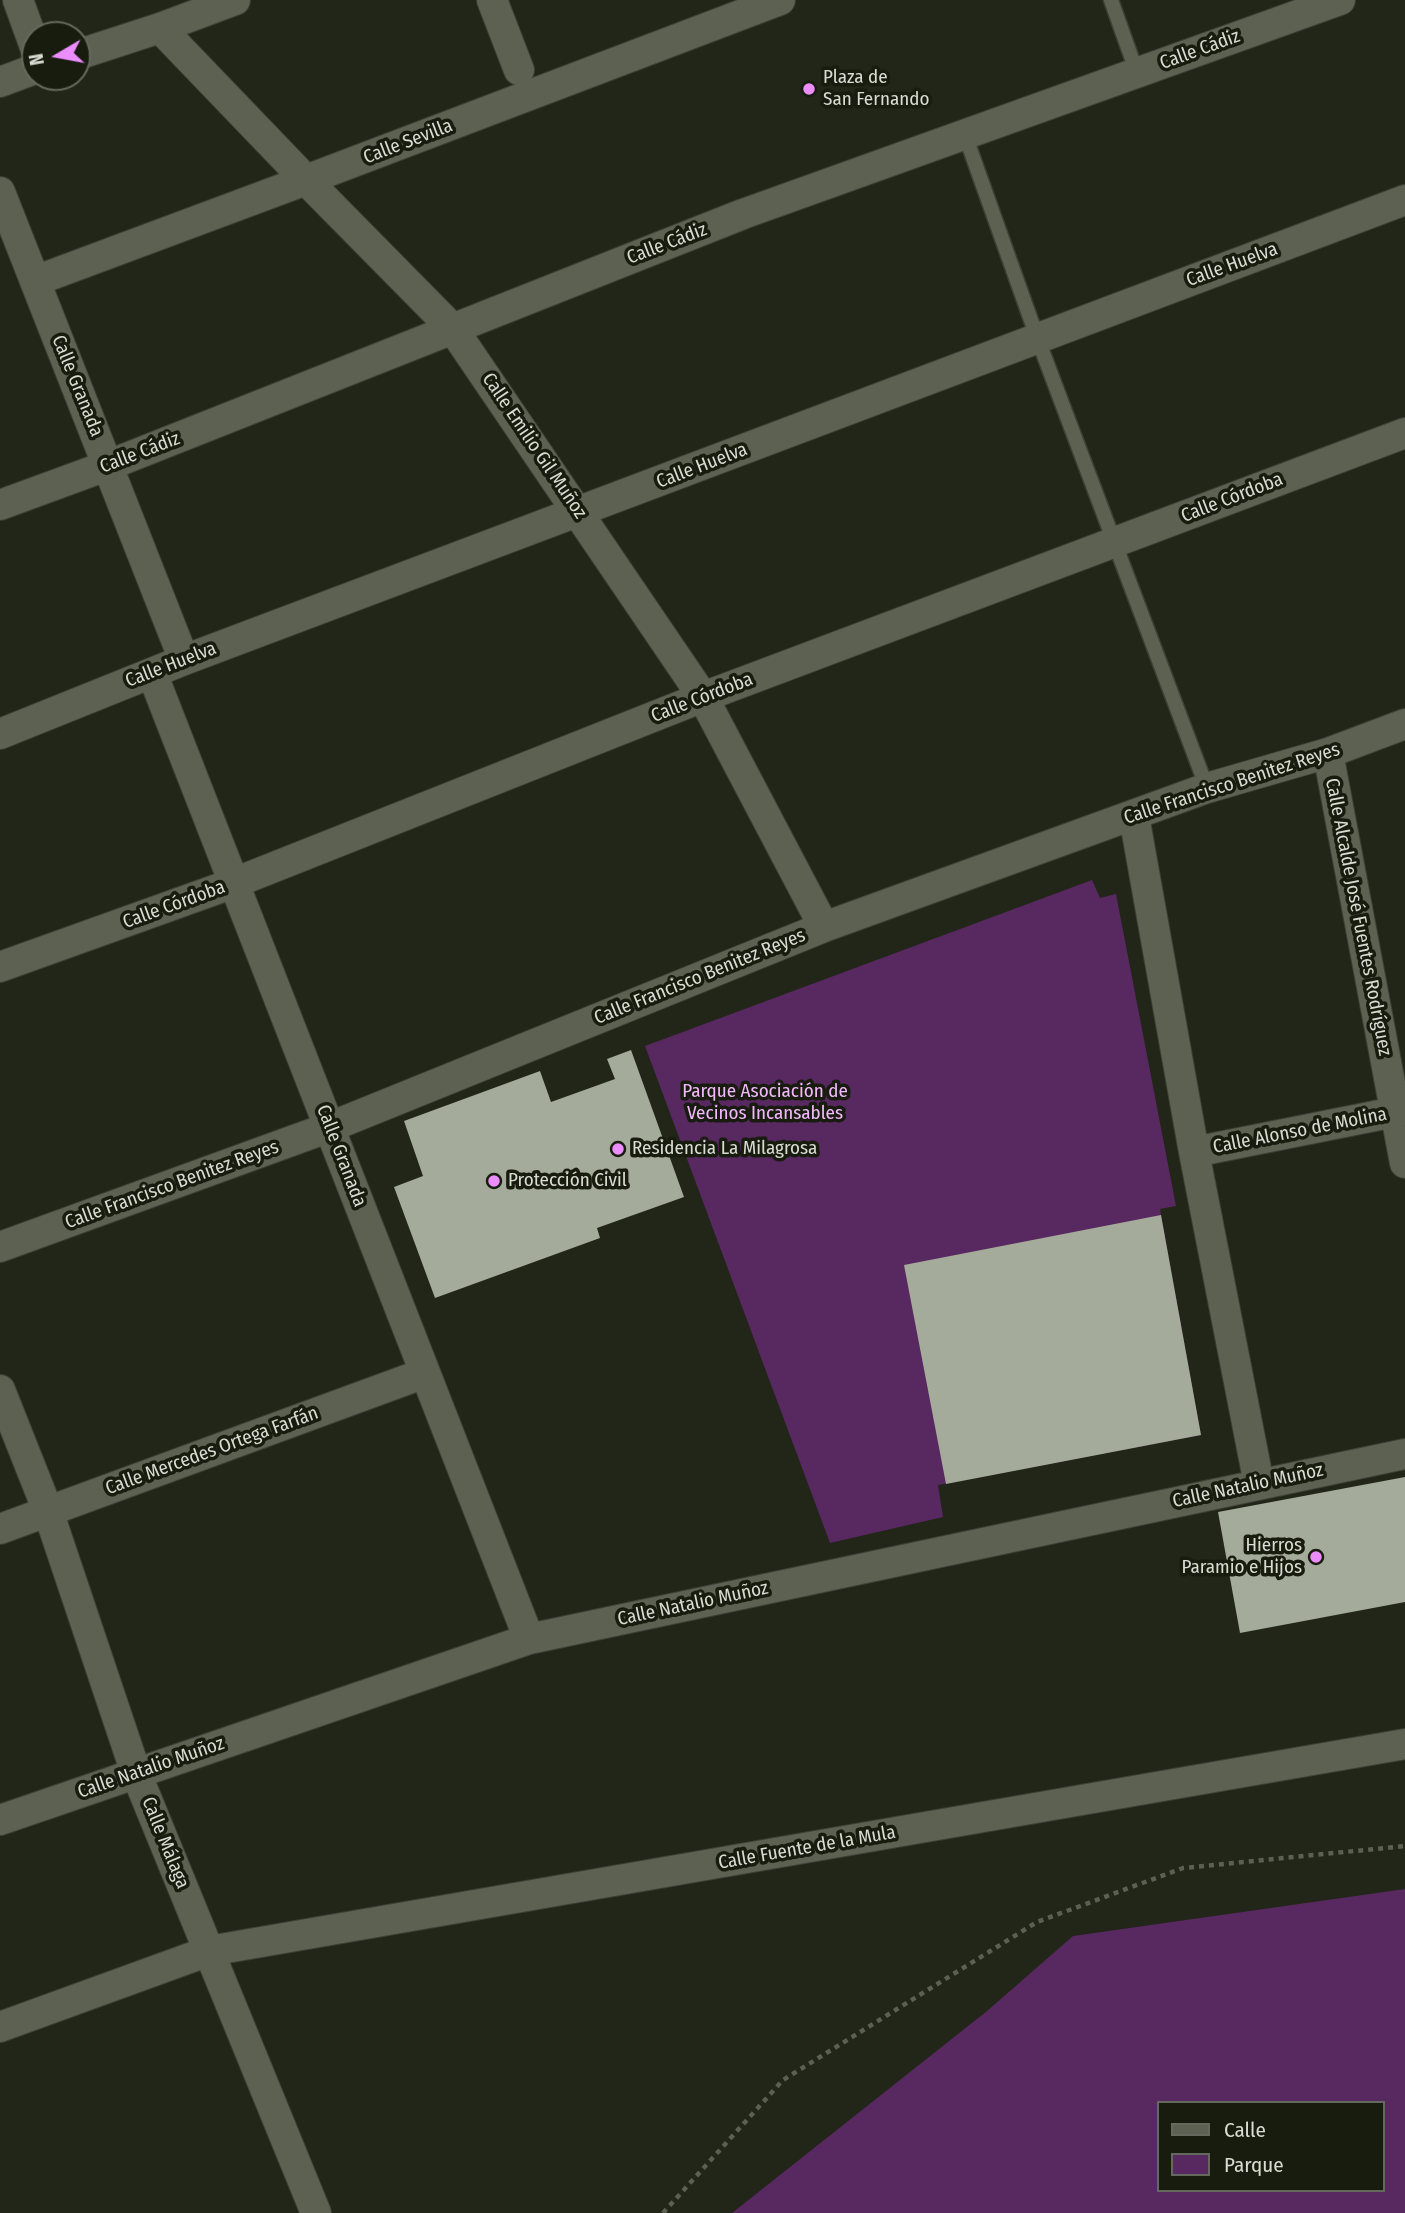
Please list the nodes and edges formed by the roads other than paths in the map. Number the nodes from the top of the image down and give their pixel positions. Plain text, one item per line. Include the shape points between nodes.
1 (18, 0) edge
2 (235, 0) edge
3 (492, 0) edge
4 (780, 0) edge
5 (1111, 0) edge
6 (1340, 0) edge
7 (26, 21) edge
8 (160, 28) junction
9 (91, 50) edge
10 (519, 70) dead end
11 (1137, 73) junction
12 (21, 74) edge
13 (0, 82) edge
14 (965, 135) junction
15 (306, 180) junction
16 (0, 191) edge
17 (1405, 200) edge
18 (34, 281) junction
19 (453, 329) junction
20 (1037, 337) junction
21 (1405, 433) edge
22 (109, 465) junction
23 (0, 505) edge
24 (579, 513) junction
25 (1116, 542) junction
26 (184, 660) junction
27 (152, 673) junction
28 (703, 697) junction
29 (1405, 724) edge
30 (0, 733) edge
31 (1328, 753) junction
32 (1207, 788) junction
33 (1134, 816) junction
34 (234, 883) junction
35 (824, 927) junction
36 (0, 967) edge
37 (1400, 1111) edge
38 (330, 1127) junction
39 (1194, 1152) junction
40 (1405, 1163) edge
41 (0, 1247) edge
42 (425, 1373) junction
43 (0, 1390) edge
44 (1405, 1454) edge
45 (1259, 1484) junction
46 (48, 1511) junction
47 (0, 1529) edge
48 (529, 1639) junction
49 (1405, 1744) edge
50 (136, 1773) junction
51 (0, 1820) edge
52 (209, 1951) junction
53 (0, 2027) edge
54 (305, 2210) edge

1 - 7 street
2 - 8 street
3 - 10 street
4 - 15 street, Calle Sevilla
5 - 11 lane
6 - 11 street, Calle Cádiz
8 - 9 street
8 - 15 street, Calle Emilio Gil Muñoz
11 - 14 street, Calle Cádiz
12 - 13 street
14 - 19 street, Calle Cádiz via 743,215
14 - 20 lane
15 - 18 street, Calle Sevilla
15 - 19 street, Calle Emilio Gil Muñoz
16 - 18 street, Calle Granada
17 - 20 street, Calle Huelva
18 - 22 street, Calle Granada
19 - 22 street, Calle Cádiz
19 - 24 street, Calle Emilio Gil Muñoz
20 - 24 street, Calle Huelva
20 - 25 lane
21 - 25 street, Calle Córdoba
22 - 23 street, Calle Cádiz
22 - 26 street, Calle Granada
24 - 26 street, Calle Huelva
24 - 28 street, Calle Emilio Gil Muñoz
25 - 28 street, Calle Córdoba
25 - 32 lane
26 - 27 street, Calle Huelva
27 - 30 street, Calle Huelva
27 - 34 street, Calle Granada
28 - 34 street, Calle Córdoba
28 - 35 street, Calle Emilio Gil Muñoz
29 - 31 street, Calle Francisco Benitez Reyes
31 - 32 street, Calle Francisco Benitez Reyes
31 - 37 street, Calle Alcalde José Fuentes Rodríguez
32 - 33 street, Calle Francisco Benitez Reyes
33 - 35 street, Calle Francisco Benitez Reyes
33 - 39 street
34 - 36 street, Calle Córdoba
34 - 38 street, Calle Granada
35 - 38 street, Calle Francisco Benitez Reyes
37 - 39 street, Calle Alonso de Molina
37 - 40 street, Calle Alcalde José Fuentes Rodríguez
38 - 41 street, Calle Francisco Benitez Reyes
38 - 42 street, Calle Granada
39 - 45 street
42 - 46 street, Calle Mercedes Ortega Farfán
42 - 48 street, Calle Granada
43 - 46 street, Calle Málaga
44 - 45 street, Calle Natalio Muñoz
45 - 48 street, Calle Natalio Muñoz
46 - 47 street, Calle Mercedes Ortega Farfán
46 - 50 street, Calle Málaga
48 - 50 street, Calle Natalio Muñoz
49 - 52 street, Calle Fuente de la Mula
50 - 51 street, Calle Natalio Muñoz
50 - 52 street, Calle Málaga
52 - 53 street, Calle Fuente de la Mula
52 - 54 street, Calle Málaga

